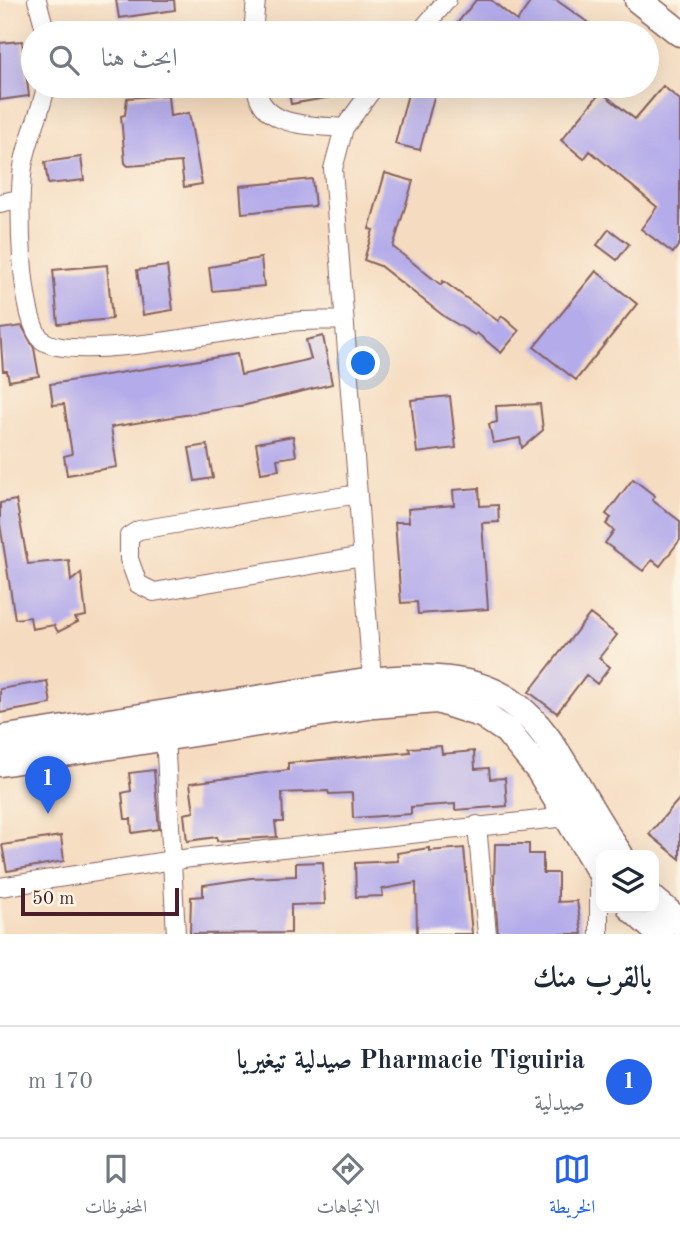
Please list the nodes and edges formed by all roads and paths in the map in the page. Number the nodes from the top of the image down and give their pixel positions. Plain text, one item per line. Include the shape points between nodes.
1 (37, 0) edge
2 (256, 0) edge
3 (447, 0) edge
4 (638, 0) edge
5 (43, 21) edge
6 (254, 21) edge
7 (429, 21) edge
8 (680, 33) edge
9 (43, 98) edge
10 (260, 98) edge
11 (366, 98) edge
12 (344, 128) junction
13 (19, 199) junction
14 (0, 203) edge
15 (343, 320) junction
16 (358, 494) junction
17 (363, 556) junction
18 (373, 693) junction
19 (165, 736) junction
20 (0, 739) edge
21 (0, 763) edge
22 (567, 817) junction
23 (477, 825) junction
24 (600, 850) edge
25 (596, 853) edge
26 (173, 860) junction
27 (0, 887) edge
28 (659, 904) edge
29 (601, 913) edge
30 (637, 913) edge
31 (680, 922) edge
32 (176, 934) edge
33 (487, 934) edge
34 (599, 934) edge
35 (660, 934) edge

1 - 5 street
2 - 6 street
3 - 7 street
4 - 8 main road
9 - 13 street via 23,165
10 - 12 street via 263,108 278,118
11 - 12 street
12 - 15 street via 333,169
13 - 14 street
13 - 15 street via 29,300 36,329 42,340 51,344 147,344 292,322
15 - 16 street
16 - 17 street
16 - 17 street via 139,530 129,536 128,548 138,584 155,592
17 - 18 street
18 - 19 main road
18 - 20 main road
18 - 22 main road via 437,700 483,715 508,731 524,749
18 - 24 main road via 416,676 454,679 486,687 522,709 562,759
19 - 21 main road
19 - 26 street
22 - 23 street
22 - 25 main road
23 - 26 street
23 - 33 street
26 - 27 street
26 - 32 street
28 - 31 main road
29 - 34 street
30 - 35 main road

